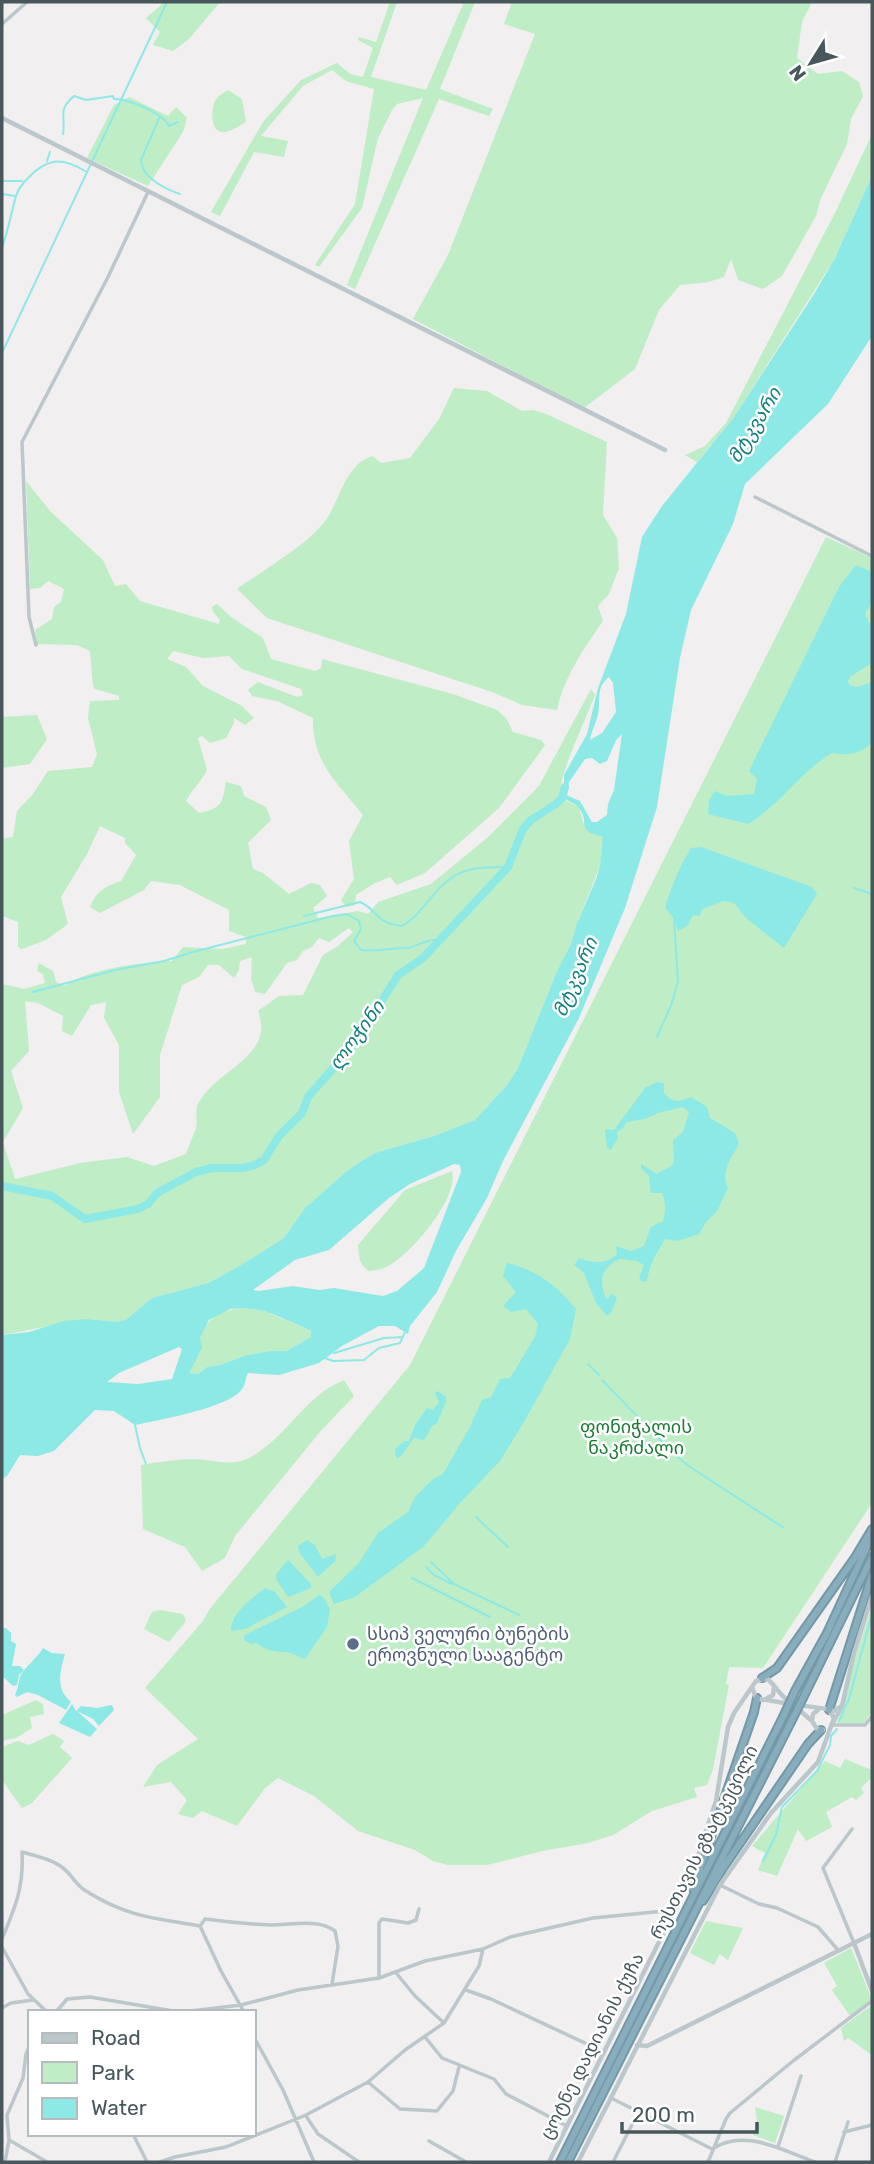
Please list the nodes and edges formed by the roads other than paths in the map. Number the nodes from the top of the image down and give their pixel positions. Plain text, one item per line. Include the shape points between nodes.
1 (27, 2) edge
2 (2, 24) edge
3 (2, 118) edge
4 (149, 191) junction
5 (665, 450) dead end
6 (755, 497) dead end
7 (872, 555) edge
8 (36, 645) dead end
9 (872, 1529) edge
10 (872, 1535) edge
11 (872, 1557) edge
12 (872, 1575) edge
13 (872, 1596) edge
14 (762, 1678) junction
15 (774, 1686) junction
16 (752, 1688) junction
17 (756, 1698) junction
18 (767, 1700) junction
19 (740, 1706) junction
20 (842, 1706) junction
21 (819, 1709) junction
22 (831, 1711) junction
23 (872, 1716) edge
24 (812, 1721) junction
25 (832, 1725) junction
26 (821, 1730) junction
27 (824, 1748) junction
28 (852, 1829) dead end
29 (720, 1885) junction
30 (419, 1909) dead end
31 (676, 1910) junction
32 (693, 1914) junction
33 (681, 1918) junction
34 (200, 1926) junction
35 (872, 1934) edge
36 (2, 1939) edge
37 (853, 1943) junction
38 (2, 1947) edge
39 (483, 1948) junction
40 (838, 1951) junction
41 (397, 1973) junction
42 (379, 1978) junction
43 (332, 1985) junction
44 (466, 1990) junction
45 (872, 1991) edge
46 (33, 2000) junction
47 (872, 2001) edge
48 (242, 2005) junction
49 (2, 2008) edge
50 (45, 2010) edge
51 (58, 2010) edge
52 (169, 2010) edge
53 (198, 2010) edge
54 (243, 2010) edge
55 (443, 2023) junction
56 (425, 2037) junction
57 (256, 2041) edge
58 (637, 2045) junction
59 (28, 2050) edge
60 (604, 2052) junction
61 (459, 2067) junction
62 (801, 2076) dead end
63 (368, 2082) junction
64 (610, 2098) junction
65 (638, 2113) junction
66 (4, 2114) edge
67 (306, 2115) junction
68 (295, 2119) junction
69 (848, 2122) dead end
70 (872, 2125) edge
71 (567, 2126) junction
72 (844, 2132) junction
73 (256, 2135) edge
74 (134, 2136) edge
75 (253, 2136) edge
76 (9, 2140) junction
77 (429, 2141) dead end
78 (778, 2148) junction
79 (712, 2149) junction
80 (5, 2162) edge
81 (47, 2162) edge
82 (147, 2162) edge
83 (160, 2162) edge
84 (314, 2162) edge
85 (359, 2162) edge
86 (466, 2162) edge
87 (550, 2162) edge
88 (560, 2162) edge
89 (568, 2162) edge
90 (578, 2162) edge
91 (613, 2162) edge
92 (709, 2162) edge
93 (815, 2162) edge
94 (835, 2162) edge

1 - 2 street
3 - 4 street
4 - 5 street
4 - 8 street via 22,442 29,617
6 - 7 street
9 - 14 highway via 776,1668
10 - 33 highway, რუსთავის გზატკეცილი, bridge
11 - 32 highway, რუსთავის გზატკეცილი, bridge
12 - 22 highway
13 - 20 street
14 - 15 street
14 - 16 street
15 - 18 street
15 - 21 street via 794,1703
16 - 17 street
16 - 19 street, ცოტნე დადიანის ქუჩა
17 - 18 street
17 - 19 street
17 - 33 highway
18 - 24 street via 793,1705
19 - 31 street, ცოტნე დადიანის ქუჩა via 728,1727 709,1825
20 - 22 street
20 - 25 street
21 - 22 street
21 - 24 street
22 - 25 street
23 - 25 street via 865,1725
24 - 26 street
25 - 26 street
25 - 27 street
26 - 27 street
26 - 32 highway
27 - 29 street via 811,1771 771,1812
28 - 37 street via 823,1868
29 - 40 street via 818,1927
29 - 58 street
30 - 42 street via 416,1920 408,1923 382,1919 379,1923
31 - 39 street via 584,1920
31 - 60 street, ცოტნე დადიანის ქუჩა
32 - 89 highway, რუსთავის გზატკეცილი
33 - 88 highway, რუსთავის გზატკეცილი
34 - 36 street via 132,1914 84,1890 64,1868 22,1852 21,1890
34 - 43 street via 205,1919 330,1927 338,1946
34 - 48 street
35 - 37 street
37 - 40 street
37 - 45 street
38 - 46 street
39 - 41 street via 425,1961
39 - 44 street
40 - 58 street via 647,2046
41 - 42 street
41 - 55 street
42 - 43 street
43 - 48 street
44 - 55 street
44 - 60 street
46 - 49 street
46 - 50 street
47 - 79 street via 730,2113
48 - 53 street
48 - 54 street
51 - 52 street via 67,1999 90,1997
55 - 56 street
56 - 61 street via 442,2058
56 - 63 street
57 - 68 street
58 - 64 street
59 - 66 street via 23,2078
60 - 71 street, ცოტნე დადიანის ქუჩა
61 - 63 street via 453,2091 437,2111 400,2109
61 - 71 street via 494,2079 506,2094
62 - 78 street
63 - 67 street
64 - 65 street
64 - 90 street
65 - 79 street
65 - 91 street
66 - 76 street
67 - 68 street
67 - 85 street via 318,2134
68 - 73 street
68 - 84 street
69 - 72 street
70 - 72 street
71 - 87 street, ცოტნე დადიანის ქუჩა
72 - 94 street
74 - 82 street
75 - 83 street
76 - 80 street
76 - 81 street
77 - 86 street
78 - 79 street via 741,2140
78 - 93 street
79 - 92 street

